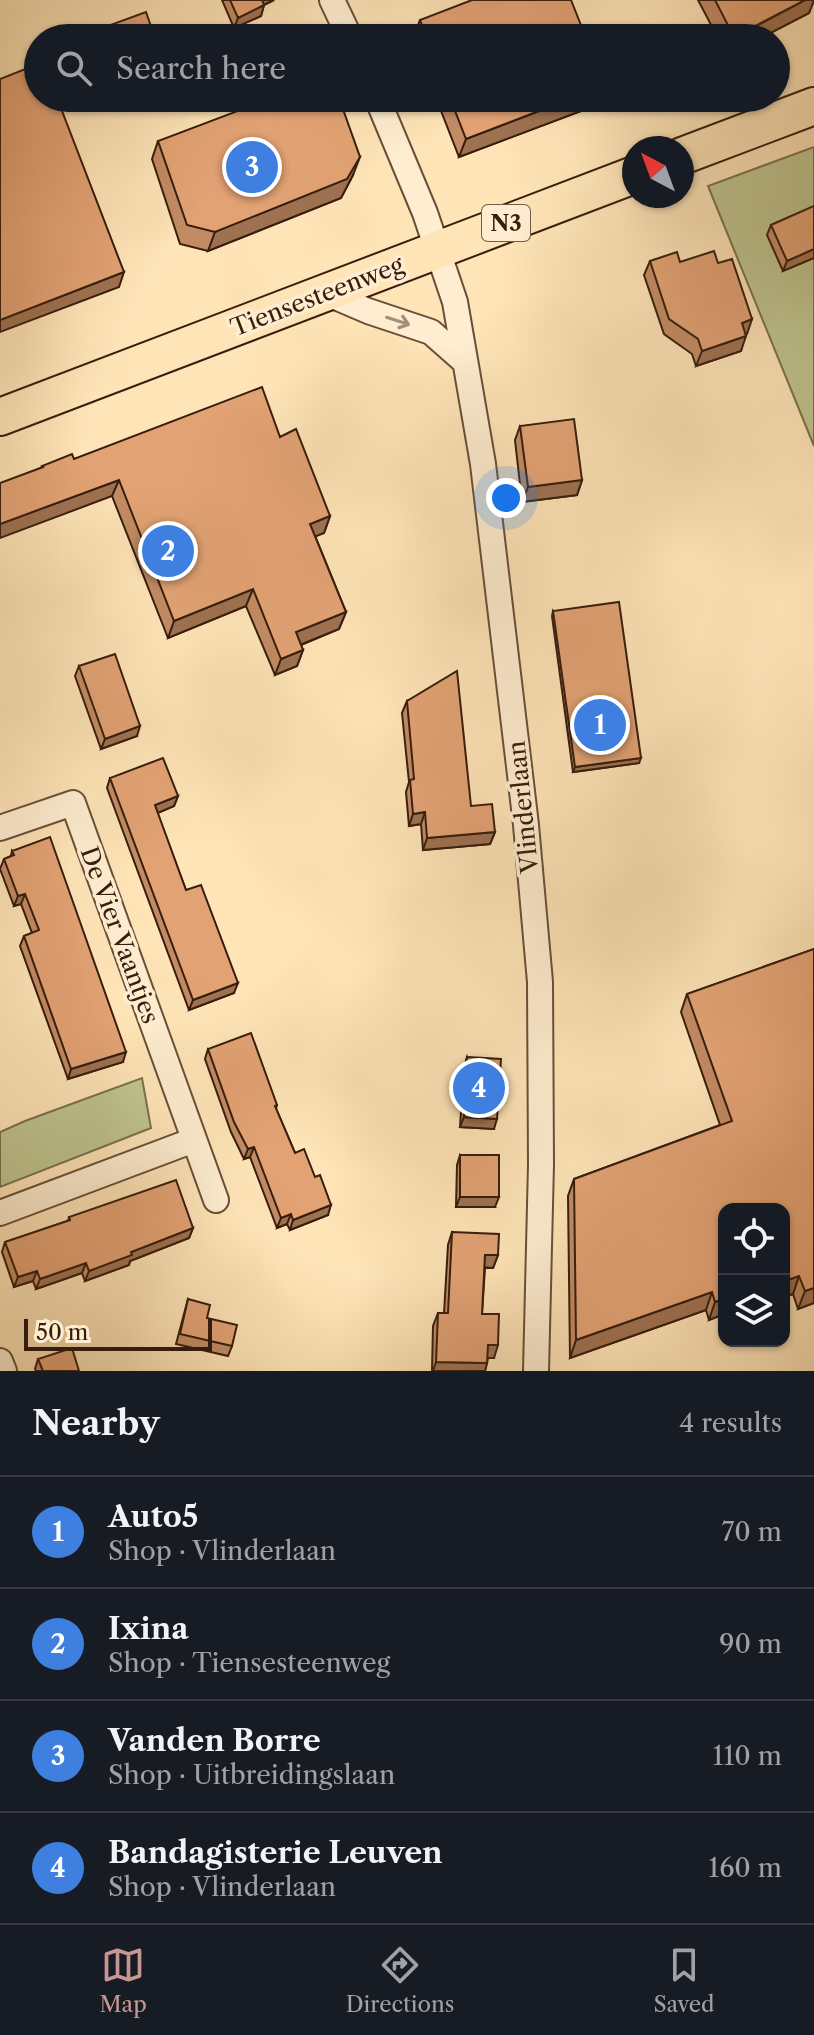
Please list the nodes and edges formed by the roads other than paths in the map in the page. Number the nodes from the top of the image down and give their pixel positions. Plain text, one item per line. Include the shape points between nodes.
1 (332, 0) edge
2 (343, 24) edge
3 (814, 106) edge
4 (383, 112) edge
5 (694, 151) edge
6 (622, 180) edge
7 (438, 250) junction
8 (326, 293) junction
9 (465, 362) junction
10 (0, 417) edge
11 (0, 828) edge
12 (194, 1140) junction
13 (216, 1200) dead end
14 (0, 1213) edge
15 (0, 1361) edge
16 (4, 1371) edge
17 (536, 1371) edge

1 - 2 street
3 - 5 main road
4 - 7 street, Vlinderlaan
6 - 7 main road, Tiensesteenweg / N3
7 - 8 main road, Tiensesteenweg / N3
7 - 9 street, Vlinderlaan via 455,302
8 -> 9 street via 431,332
8 - 10 main road, Tiensesteenweg / N3
9 - 17 street, Vlinderlaan via 483,464 537,939 541,1164
11 - 12 street, De Vier Vaantjes via 73,803
12 - 13 street, De Vier Vaantjes
12 - 14 street
15 - 16 street

